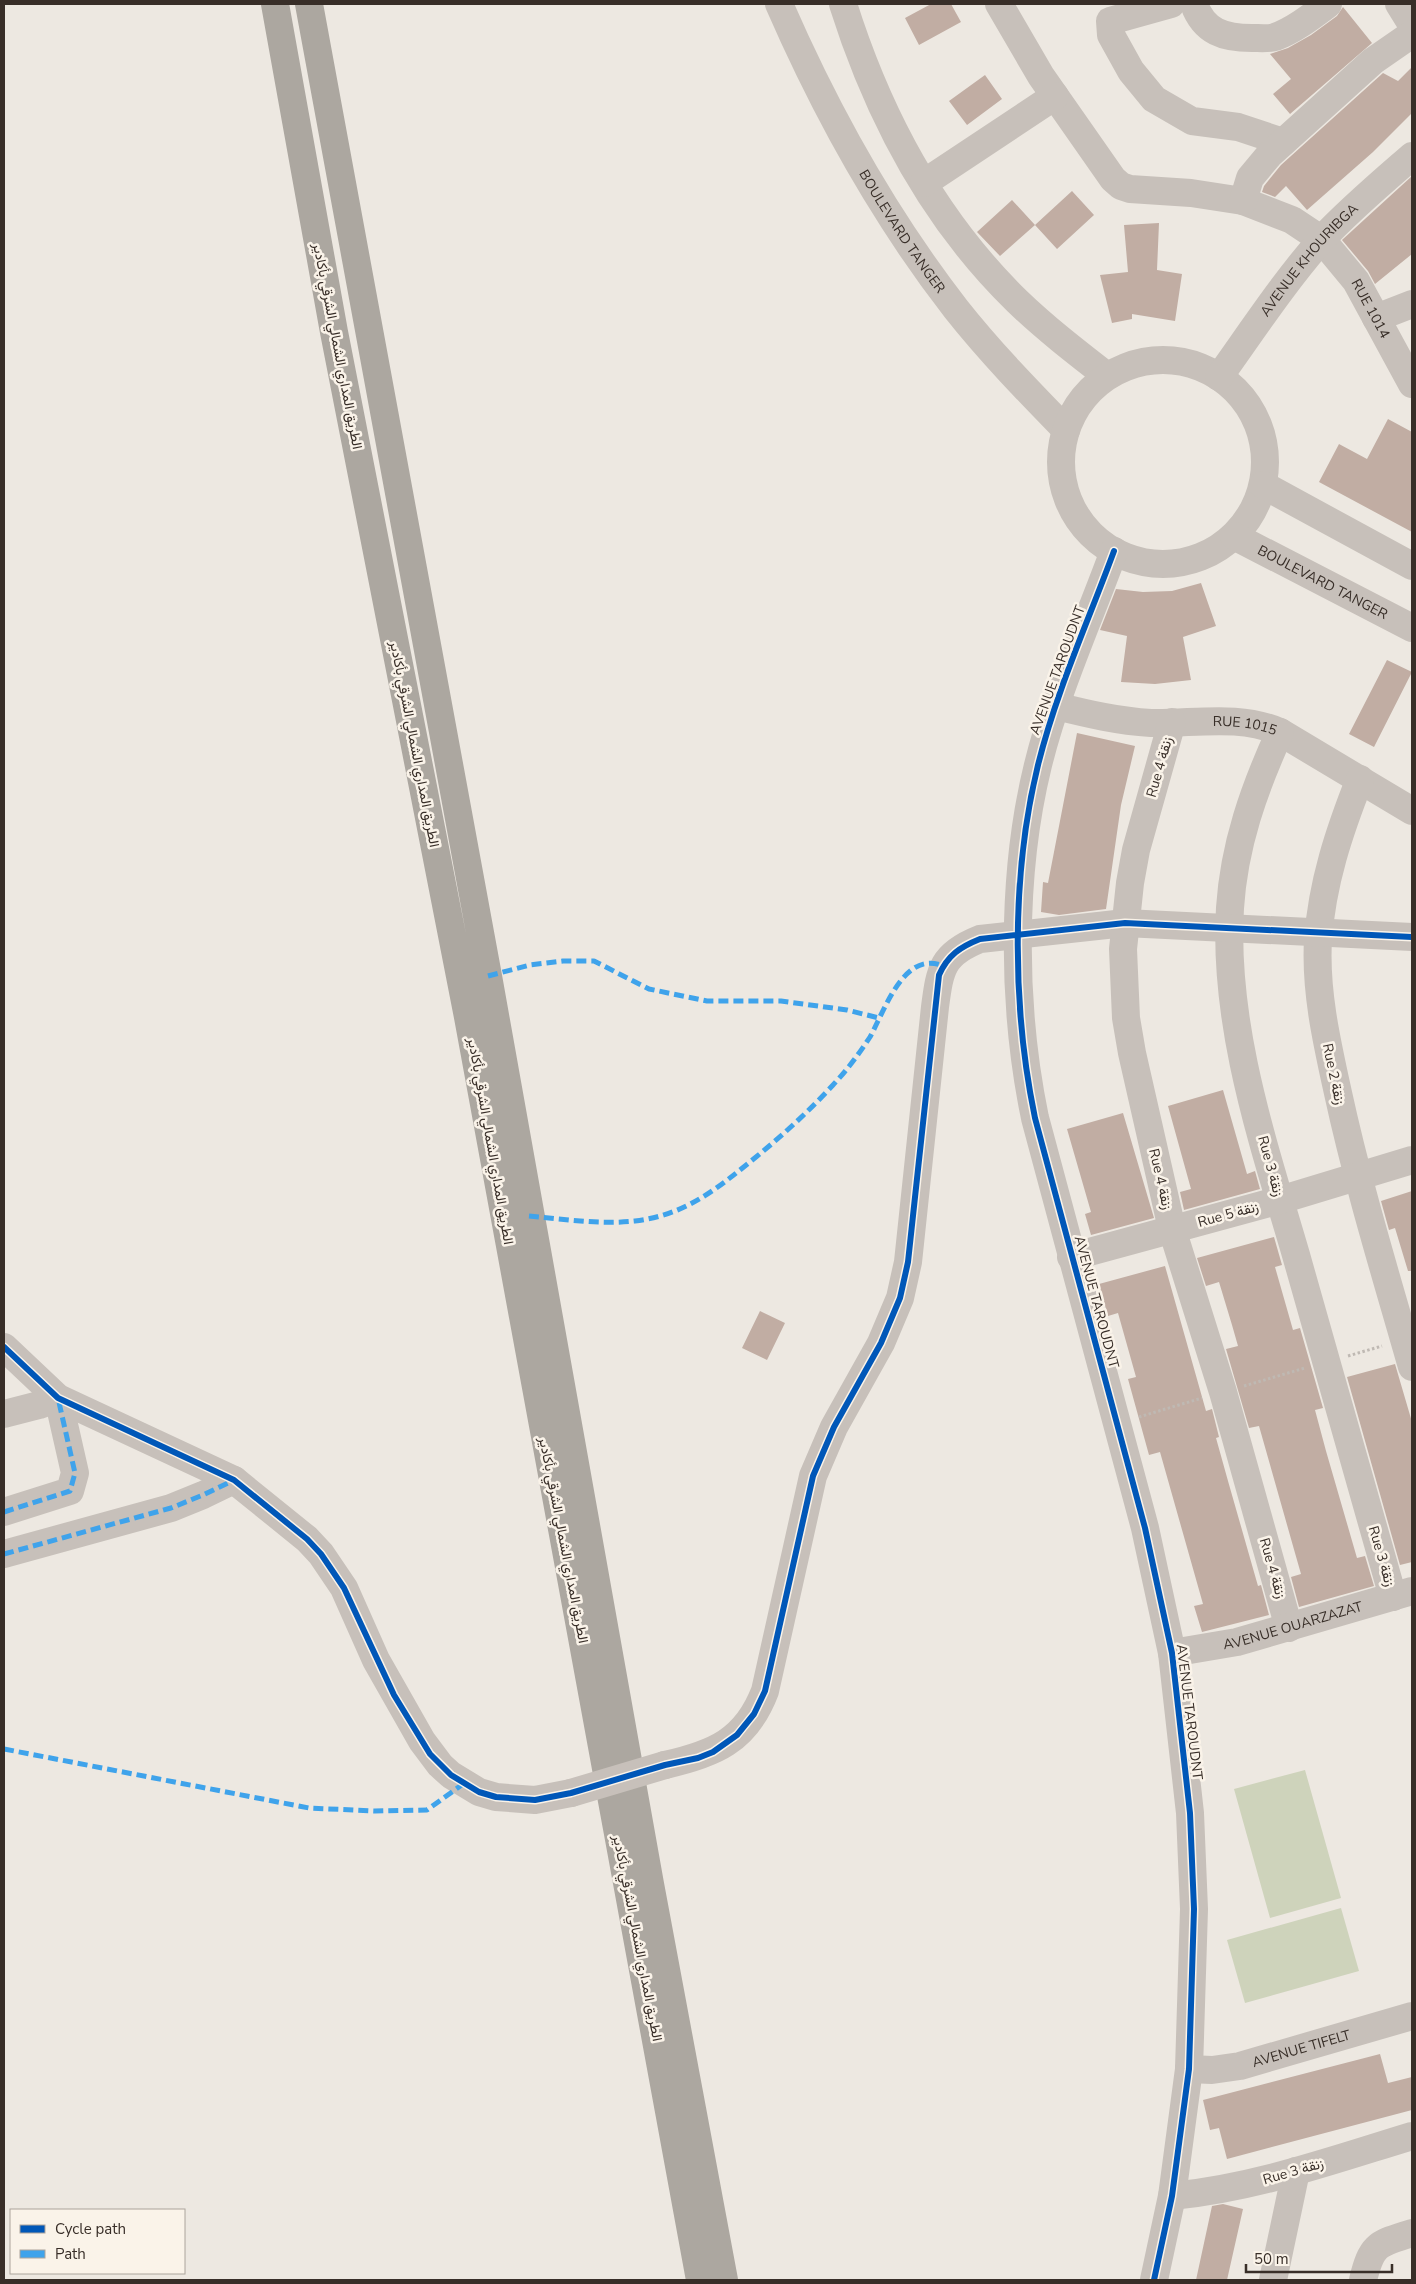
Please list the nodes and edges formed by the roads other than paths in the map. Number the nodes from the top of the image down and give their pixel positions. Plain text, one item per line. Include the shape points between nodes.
1 (275, 4) edge
2 (309, 4) edge
3 (779, 4) edge
4 (843, 4) edge
5 (999, 4) edge
6 (1171, 4) edge
7 (1194, 4) edge
8 (1328, 4) edge
9 (1399, 4) edge
10 (1104, 13) edge
11 (1412, 25) edge
12 (1412, 34) edge
13 (1055, 96) junction
14 (1283, 142) junction
15 (1412, 156) edge
16 (924, 183) junction
17 (1243, 202) junction
18 (1322, 240) junction
19 (1412, 304) edge
20 (1376, 318) junction
21 (1107, 376) junction
22 (1219, 377) junction
23 (1412, 384) edge
24 (1066, 430) junction
25 (1263, 485) junction
26 (1234, 536) junction
27 (1114, 551) junction
28 (1412, 566) edge
29 (1412, 628) edge
30 (1056, 706) junction
31 (1172, 722) junction
32 (1280, 732) junction
33 (1360, 780) junction
34 (1412, 811) edge
35 (1125, 924) junction
36 (1230, 927) junction
37 (1319, 933) junction
38 (1018, 936) junction
39 (1412, 937) edge
40 (1412, 1160) edge
41 (1358, 1177) junction
42 (1280, 1200) junction
43 (1172, 1229) junction
44 (1071, 1257) junction
45 (4, 1347) edge
46 (1412, 1367) edge
47 (58, 1398) junction
48 (4, 1414) edge
49 (234, 1480) junction
50 (4, 1512) edge
51 (4, 1554) edge
52 (1403, 1594) edge
53 (1289, 1628) junction
54 (1172, 1653) junction
55 (1412, 2016) edge
56 (1189, 2069) junction
57 (1412, 2136) edge
58 (1296, 2171) junction
59 (1172, 2196) junction
60 (1412, 2233) edge
61 (700, 2280) edge
62 (724, 2280) edge
63 (1154, 2280) edge
64 (1273, 2280) edge
65 (1363, 2280) edge

1 - 61 highway, الطريق المداري الشمالي الشرقي بأكادير via 334,332 468,1017
2 - 62 highway, الطريق المداري الشمالي الشرقي بأكادير
3 - 24 street, BOULEVARD TANGER via 825,104 864,175 908,244 1009,372
4 - 16 street via 882,107
5 - 13 street, RUE 1014
6 - 10 street
7 - 8 street via 1198,16 1211,29 1240,38 1274,38
9 - 11 street
10 - 14 street via 1111,35 1131,71 1154,99 1192,121 1238,127
12 - 14 street via 1373,62
13 - 16 street
13 - 17 street, RUE 1014 via 1106,172 1121,186
14 - 17 street via 1250,178
15 - 18 street, AVENUE KHOURIBGA via 1356,204
16 - 21 street via 977,256 1016,300
17 - 18 street, RUE 1014 via 1292,220
18 - 20 street, RUE 1014 via 1356,281
18 - 22 street, AVENUE KHOURIBGA
19 - 20 street
20 - 23 street, RUE 1014
21 - 22 street via 1151,360 1198,366
21 - 24 street via 1089,391
22 - 25 street via 1242,398 1258,424 1265,454
24 - 27 street via 1061,453 1068,500 1084,526
25 - 26 street via 1257,504
25 - 28 street
26 - 27 street via 1214,552 1190,562 1164,565 1138,562
26 - 29 street, BOULEVARD TANGER
27 - 30 street, AVENUE TAROUDNT
30 - 31 street, RUE 1015 via 1114,720
30 - 38 street, AVENUE TAROUDNT via 1038,765 1025,834
31 - 32 street, RUE 1015 via 1246,721
31 - 35 street, Rue 4 زنقة via 1136,850
32 - 33 street, RUE 1015
32 - 36 street, Rue 3 زنقة via 1259,779 1240,838 1233,874
33 - 34 street, RUE 1015
33 - 37 street, Rue 2 زنقة via 1330,862
35 - 36 street
35 - 38 street
35 - 43 street, Rue 4 زنقة via 1124,984 1130,1044
36 - 37 street
36 - 42 street, Rue 3 زنقة via 1231,980 1240,1050
37 - 39 street
37 - 41 street, Rue 2 زنقة via 1318,967 1323,1019
38 - 44 street, AVENUE TAROUDNT via 1021,1033 1029,1090
38 - 49 street, bridge via 980,938 968,943 954,952 939,975 904,1282 881,1343 834,1427 813,1476 765,1691 747,1724 725,1744 698,1758 535,1800 496,1797 463,1784 440,1765 422,1742 394,1694 334,1570 307,1540
40 - 41 street, Rue 5 زنقة
41 - 42 street, Rue 5 زنقة
41 - 46 street, Rue 2 زنقة
42 - 43 street, Rue 5 زنقة
42 - 52 street, Rue 3 زنقة via 1326,1362
43 - 44 street, Rue 5 زنقة
43 - 53 street, Rue 4 زنقة via 1223,1392
44 - 54 street, AVENUE TAROUDNT via 1145,1528
45 - 47 street
47 - 48 street
47 - 49 street
47 - 50 street via 75,1473 70,1491
49 - 51 street via 171,1508
52 - 53 street, AVENUE OUARZAZAT
53 - 54 street, AVENUE OUARZAZAT via 1237,1642
54 - 56 street, AVENUE TAROUDNT via 1193,1861
55 - 56 street, AVENUE TIFELT via 1240,2066
56 - 59 street, AVENUE TAROUDNT
57 - 58 street, Rue 3 زنقة
58 - 59 street, Rue 3 زنقة via 1217,2190
58 - 64 street
59 - 63 street, AVENUE TAROUDNT
60 - 65 street via 1378,2246 1369,2258

